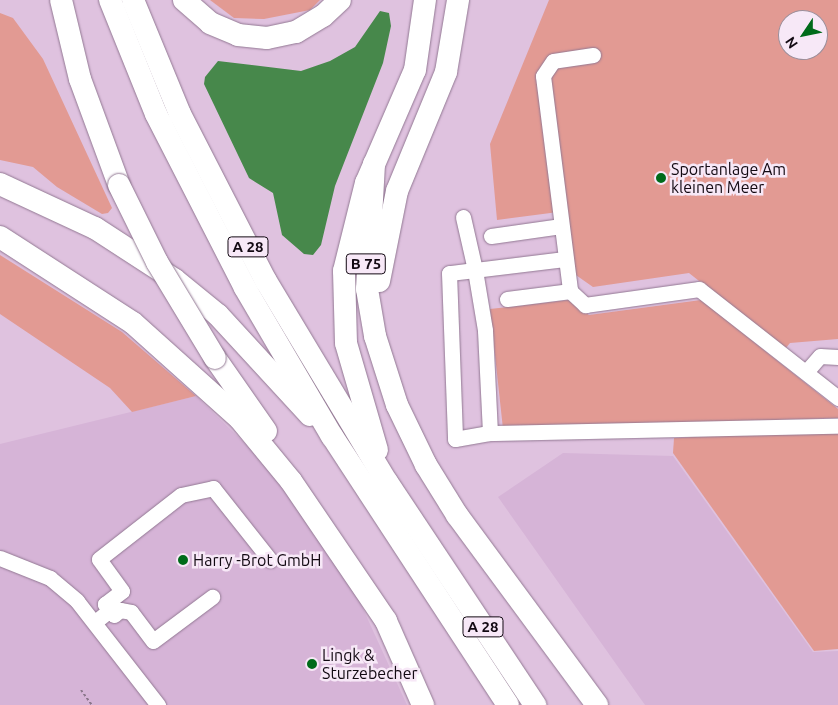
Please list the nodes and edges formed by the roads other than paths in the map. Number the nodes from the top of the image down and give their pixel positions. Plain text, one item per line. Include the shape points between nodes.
1 (61, 0) edge
2 (110, 0) edge
3 (133, 0) edge
4 (184, 0) edge
5 (340, 0) edge
6 (425, 0) edge
7 (458, 0) edge
8 (593, 55) dead end
9 (374, 164) junction
10 (0, 184) edge
11 (463, 217) dead end
12 (561, 226) junction
13 (492, 236) dead end
14 (0, 237) edge
15 (565, 259) junction
16 (475, 270) junction
17 (570, 291) junction
18 (507, 299) dead end
19 (838, 357) edge
20 (383, 362) junction
21 (806, 372) junction
22 (838, 398) edge
23 (838, 426) edge
24 (490, 433) junction
25 (332, 436) junction
26 (387, 482) junction
27 (319, 519) junction
28 (0, 558) edge
29 (270, 560) dead end
30 (212, 597) dead end
31 (110, 610) junction
32 (95, 622) junction
33 (158, 705) edge
34 (423, 705) edge
35 (508, 705) edge
36 (536, 705) edge
37 (596, 705) edge

1 - 27 highway, bridge via 80,78 119,185 157,262 215,358 271,438
2 - 25 highway, A 28 via 156,114 198,200
3 - 26 highway, A 28 via 180,114 221,197
4 - 5 highway via 210,23 238,35 267,38 296,32
6 - 9 highway via 415,70
7 - 20 highway via 446,72 389,217 379,290
8 - 12 street via 553,62 543,76
9 - 20 highway, B 75 via 367,288
9 - 26 highway via 349,242 344,325 356,386
10 - 25 highway via 94,228 175,280 230,326
11 - 16 street
12 - 13 street
12 - 15 street
14 - 27 highway via 106,303 180,361 240,419
15 - 16 street
15 - 17 street
16 - 24 street via 485,330
16 - 24 street via 449,273 455,438
17 - 18 street
17 - 21 street via 585,305 699,289
19 - 21 street via 820,356
20 - 37 highway via 397,406 426,465
21 - 22 street
23 - 24 street
25 - 35 highway, A 28
26 - 36 highway, A 28
27 - 34 highway via 386,621
28 - 32 street via 59,584
29 - 31 street via 213,488 182,495 99,559 122,591 105,604
30 - 31 street via 153,641 131,612 120,610 114,615
31 - 32 street
32 - 33 street

